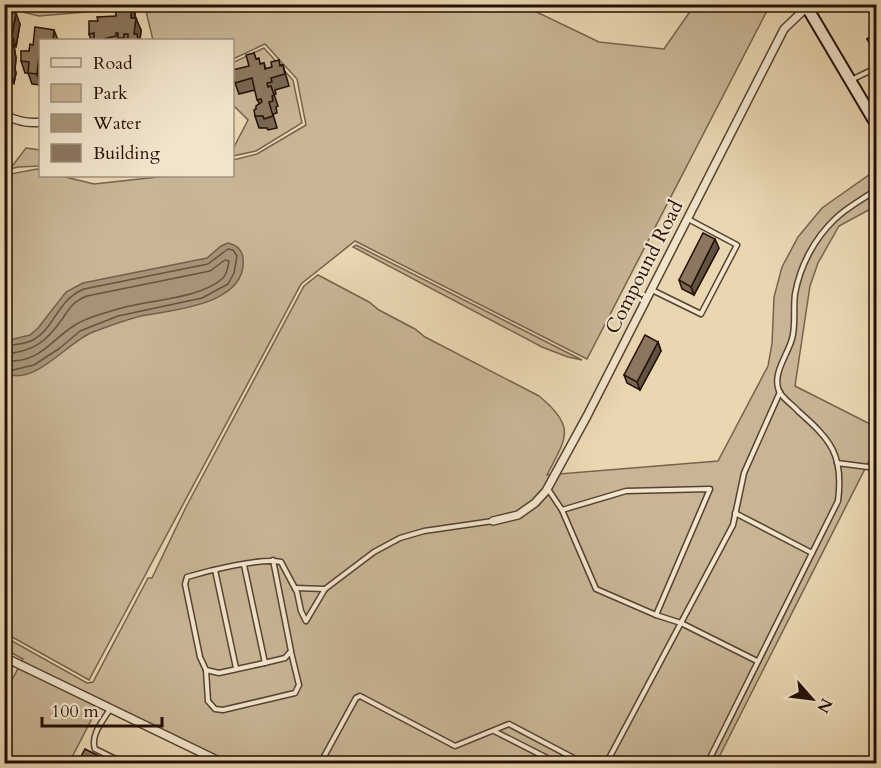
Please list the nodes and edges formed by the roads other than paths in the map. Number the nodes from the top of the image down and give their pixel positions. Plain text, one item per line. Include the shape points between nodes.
1 (805, 6) edge
2 (876, 69) edge
3 (850, 81) junction
4 (4, 115) edge
5 (39, 122) edge
6 (876, 124) edge
7 (876, 190) edge
8 (687, 219) junction
9 (651, 290) junction
10 (780, 392) junction
11 (837, 464) junction
12 (876, 468) edge
13 (548, 489) junction
14 (562, 510) junction
15 (735, 513) junction
16 (493, 521) joint
17 (812, 553) junction
18 (273, 560) junction
19 (244, 565) junction
20 (215, 570) junction
21 (295, 588) junction
22 (325, 589) junction
23 (656, 615) junction
24 (681, 623) junction
25 (291, 651) junction
26 (4, 657) edge
27 (758, 661) junction
28 (264, 663) junction
29 (236, 668) junction
30 (206, 670) junction
31 (110, 708) junction
32 (494, 731) junction
33 (208, 760) edge
34 (126, 764) edge
35 (225, 764) edge
36 (320, 764) edge
37 (559, 764) edge
38 (585, 764) edge
39 (606, 764) edge
40 (707, 764) edge

1 - 3 street
1 - 8 street, Compound Road via 784,29
2 - 3 lane
3 - 6 street
4 - 5 street
7 - 10 lane via 836,217 801,269 792,338 777,377
8 - 9 street, Compound Road
8 - 9 lane via 737,245 701,314
9 - 13 street, Compound Road
10 - 11 lane via 826,437
10 - 15 lane via 744,473
11 - 12 lane
11 - 17 lane via 838,501
13 - 14 lane
13 - 16 street, Compound Road via 518,515
14 - 23 lane via 596,589
14 - 23 lane via 626,491 710,489
15 - 17 lane
15 - 24 lane via 733,525
16 - 22 lane via 400,538 374,552
17 - 27 lane
18 - 19 lane
18 - 21 lane via 281,562
18 - 25 lane
19 - 20 lane
19 - 28 lane
20 - 29 lane
20 - 30 lane via 187,577 185,584
21 - 22 lane
21 - 22 lane via 306,621
23 - 24 lane
24 - 27 lane
24 - 39 lane
25 - 28 lane via 285,658
25 - 30 lane via 299,685 295,693 223,710 215,709 208,701
26 - 31 street
27 - 40 lane
28 - 29 lane
29 - 30 lane via 219,673
31 - 33 street
31 - 34 lane via 93,744 95,749
32 - 36 lane via 454,746 360,696
32 - 37 lane
32 - 38 lane via 509,724
33 - 35 street

